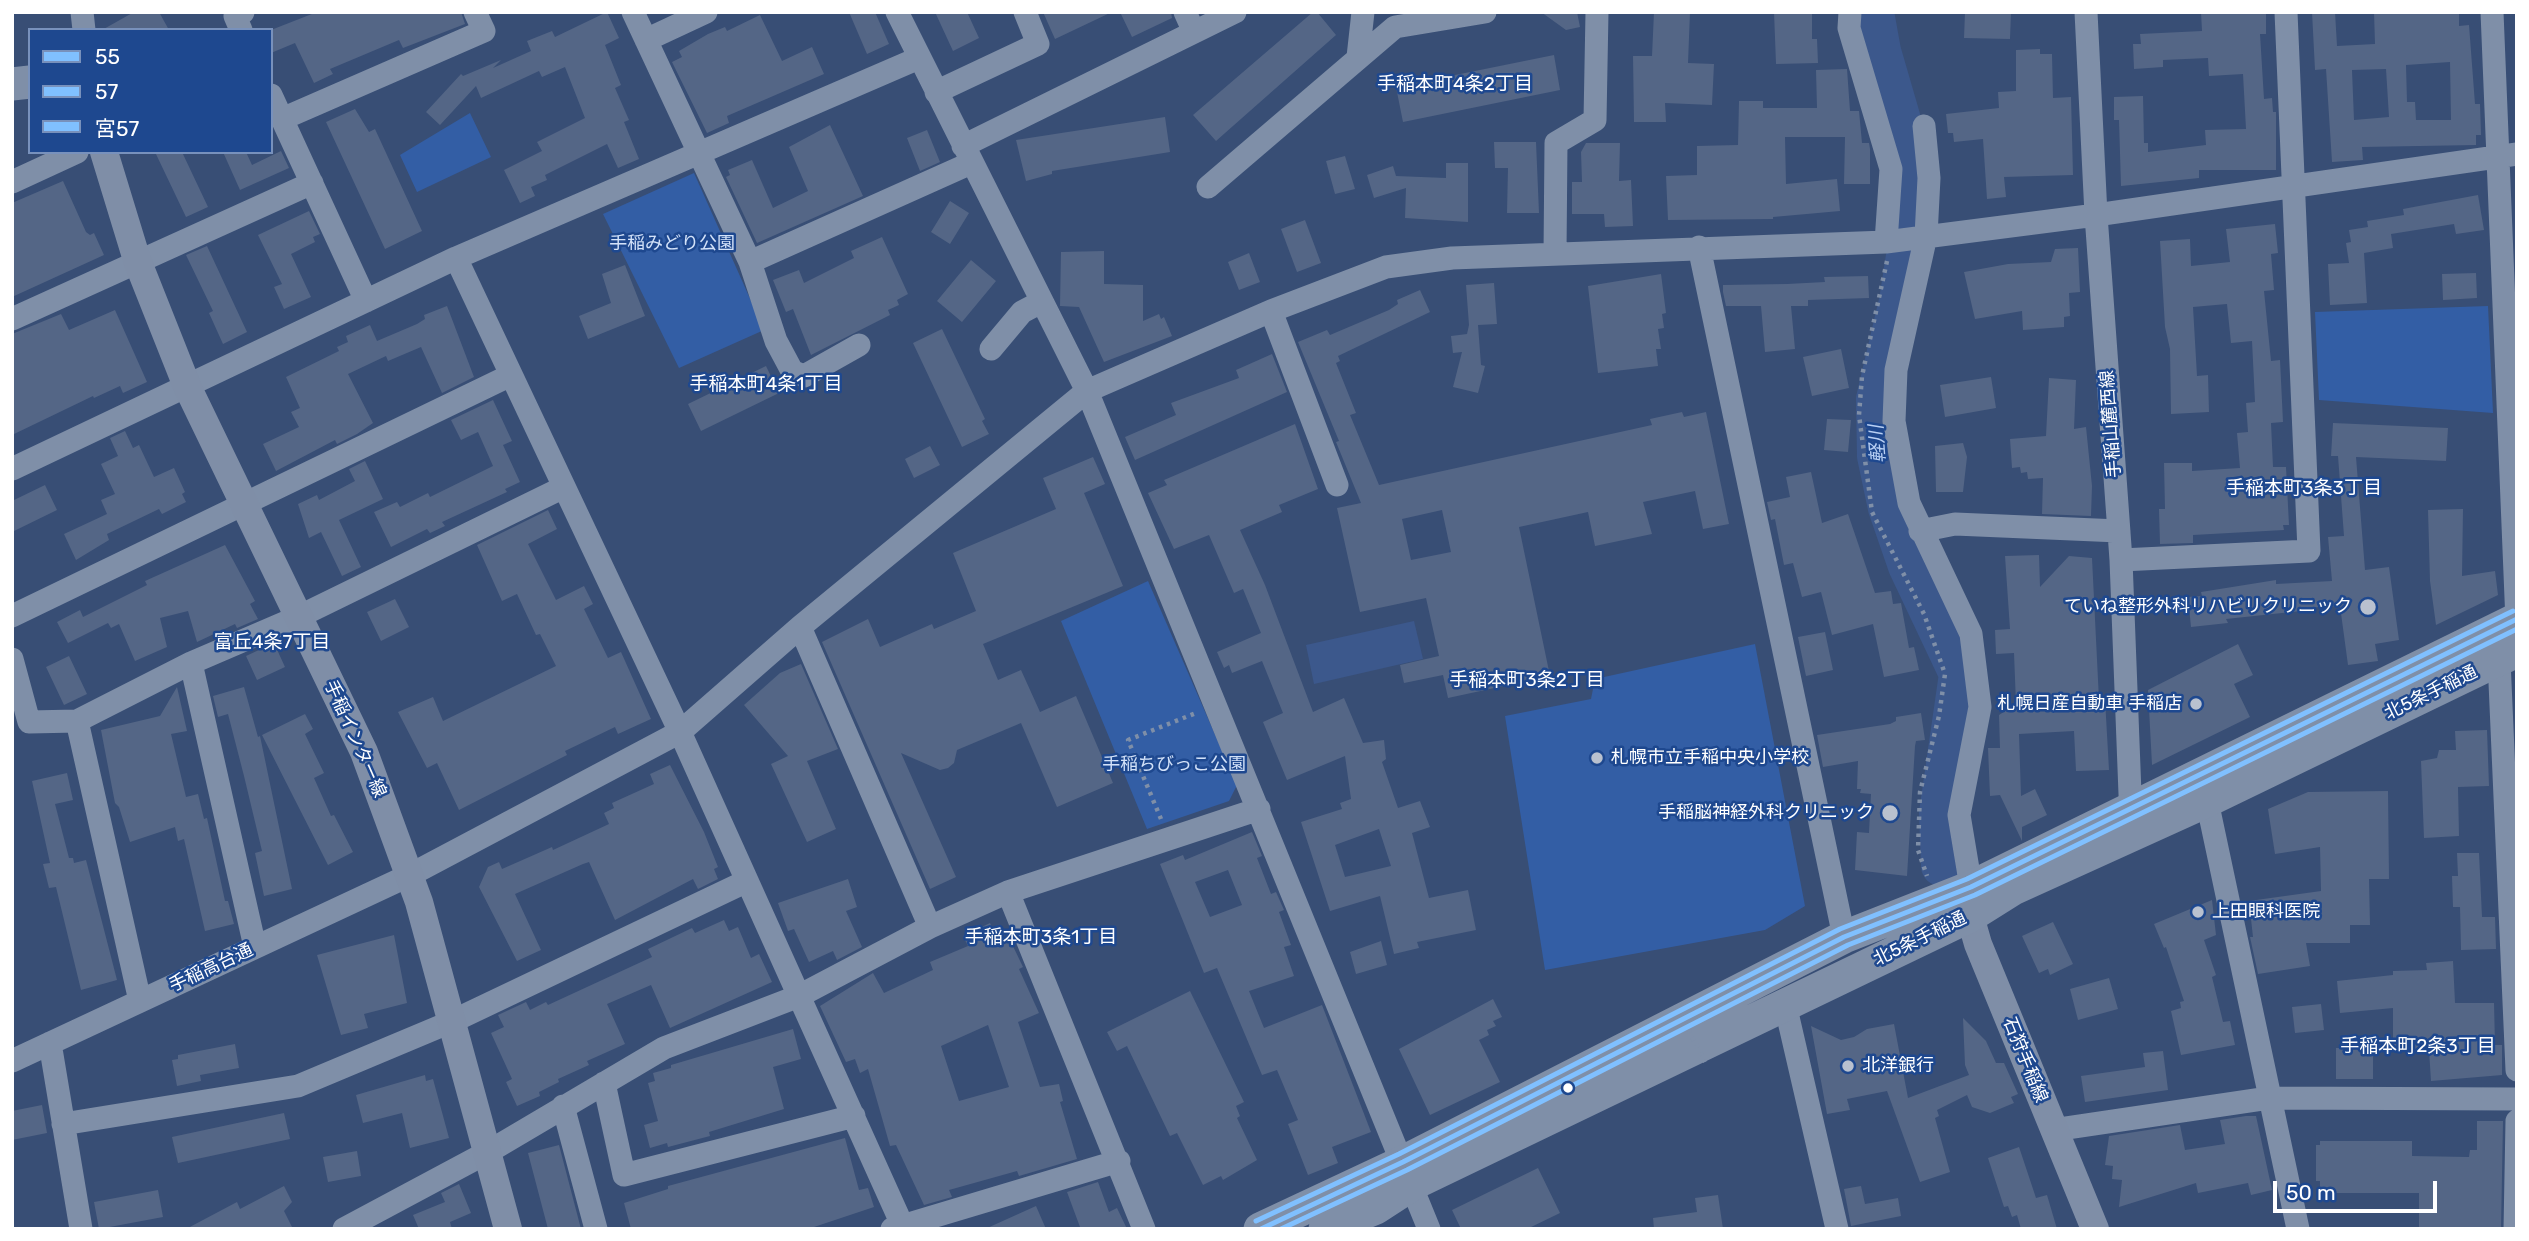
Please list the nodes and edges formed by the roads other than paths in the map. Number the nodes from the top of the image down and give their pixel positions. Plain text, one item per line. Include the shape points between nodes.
1 (243, 12) edge
2 (475, 12) edge
3 (633, 12) edge
4 (706, 12) edge
5 (897, 12) edge
6 (1025, 12) edge
7 (1235, 12) edge
8 (1363, 12) edge
9 (1485, 12) edge
10 (1597, 12) edge
11 (1850, 12) edge
12 (2086, 12) edge
13 (2287, 12) edge
14 (2491, 12) edge
15 (1189, 22) edge
16 (240, 28) edge
17 (646, 40) junction
18 (1357, 57) junction
19 (919, 58) junction
20 (936, 92) junction
21 (273, 99) edge
22 (282, 119) junction
23 (1924, 126) dead end
24 (700, 153) junction
25 (73, 154) edge
26 (105, 154) edge
27 (967, 154) junction
28 (2507, 156) edge
29 (12, 182) edge
30 (312, 183) junction
31 (2293, 185) junction
32 (1208, 187) dead end
33 (2096, 215) junction
34 (1926, 236) junction
35 (1699, 247) junction
36 (1887, 249) junction
37 (1555, 254) junction
38 (456, 258) junction
39 (136, 260) junction
40 (750, 262) junction
41 (366, 301) junction
42 (1041, 302) junction
43 (1271, 311) junction
44 (12, 319) edge
45 (859, 345) dead end
46 (991, 349) dead end
47 (511, 375) junction
48 (187, 386) junction
49 (1087, 391) junction
50 (2513, 458) edge
51 (12, 469) edge
52 (1337, 485) dead end
53 (564, 487) junction
54 (245, 503) junction
55 (1920, 531) junction
56 (2119, 531) junction
57 (2121, 560) junction
58 (12, 616) edge
59 (298, 617) junction
60 (800, 627) junction
61 (2513, 634) edge
62 (12, 659) edge
63 (191, 663) junction
64 (77, 721) junction
65 (680, 732) junction
66 (2207, 801) junction
67 (1259, 809) junction
68 (2131, 821) junction
69 (410, 875) junction
70 (747, 881) junction
71 (1008, 892) junction
72 (1970, 901) junction
73 (930, 927) junction
74 (1844, 937) junction
75 (255, 947) junction
76 (799, 996) junction
77 (140, 1001) junction
78 (1785, 1004) junction
79 (453, 1021) junction
80 (50, 1044) junction
81 (12, 1061) edge
82 (2517, 1070) edge
83 (604, 1083) junction
84 (2269, 1098) junction
85 (2517, 1099) edge
86 (563, 1106) junction
87 (853, 1116) junction
88 (2517, 1121) edge
89 (64, 1124) junction
90 (2053, 1130) junction
91 (488, 1152) junction
92 (1119, 1160) junction
93 (1408, 1173) junction
94 (900, 1228) edge
95 (81, 1229) edge
96 (344, 1229) edge
97 (508, 1229) edge
98 (596, 1229) edge
99 (1144, 1229) edge
100 (1260, 1229) edge
101 (1325, 1229) edge
102 (1429, 1229) edge
103 (1837, 1229) edge
104 (2095, 1229) edge
105 (2298, 1229) edge
106 (2515, 1229) edge

1 - 16 street via 235,16
2 - 22 street via 484,31
3 - 17 street
4 - 17 street
5 - 19 street
6 - 20 street via 1038,44
7 - 15 street
8 - 18 street
9 - 18 street via 1395,27
10 - 37 street via 1595,120 1556,144
11 - 36 street via 1849,28 1891,169
12 - 33 street, 手稲山麓西線
13 - 31 street
14 - 28 street
15 - 27 street
17 - 24 street
18 - 32 street
19 - 20 street
19 - 24 street
20 - 27 street
21 - 22 street
22 - 30 street
23 - 34 street via 1929,178
24 - 38 street
24 - 40 street
25 - 29 street
26 - 39 main road, 手稲インター線
27 - 40 street
27 - 42 street
28 - 31 street, 手稲高台通
28 - 50 street
30 - 39 street
30 - 41 street
31 - 33 street, 手稲高台通
31 - 57 street via 2309,551
33 - 34 street, 手稲高台通
33 - 56 street, 手稲山麓西線
34 - 36 street, 手稲高台通
34 - 55 street via 1896,370 1894,421 1909,503
35 - 36 street, 手稲高台通
35 - 37 street, 手稲高台通
35 - 74 street
37 - 43 street, 手稲高台通 via 1452,258 1386,267
38 - 41 street
38 - 47 street
39 - 44 street
39 - 48 main road, 手稲インター線
40 - 45 street via 776,341 792,371 804,376
41 - 48 street
42 - 46 street via 1022,312
42 - 49 street
43 - 49 street, 手稲高台通
43 - 52 street
47 - 53 street
47 - 54 street
48 - 51 street
48 - 54 main road, 手稲インター線
49 - 60 street, 手稲高台通
49 - 67 street
50 - 61 street
53 - 59 street
53 - 65 street
54 - 58 street
54 - 59 main road, 手稲インター線
55 - 56 street via 1955,524
55 - 72 street via 1971,634 1977,669 1980,707 1959,815
56 - 57 street, 手稲山麓西線
57 - 68 street, 手稲山麓西線
59 - 63 street
59 - 69 main road, 手稲インター線 via 364,752
60 - 65 street, 手稲高台通
60 - 73 street
61 - 66 highway, 北5条手稲通
61 - 68 highway, 北5条手稲通
61 - 82 street
62 - 64 street via 29,722
63 - 64 street
63 - 75 street
64 - 77 street
65 - 69 street, 手稲高台通
65 - 70 street
66 - 68 highway, 北5条手稲通
66 - 84 street
67 - 71 street
67 - 93 street
68 - 72 highway, 北5条手稲通
69 - 75 street, 手稲高台通
69 - 79 main road, 手稲インター線
70 - 76 street
70 - 79 street
71 - 73 street
71 - 92 street
72 - 74 highway, 北5条手稲通 via 1906,910
72 - 78 highway, 北5条手稲通
72 - 90 main road, 石狩手稲線 via 1978,944
73 - 76 street
74 - 93 highway, 北5条手稲通
75 - 77 street, 手稲高台通
76 - 83 street via 664,1048
76 - 87 street
77 - 80 street, 手稲高台通
78 - 93 highway, 北5条手稲通
78 - 103 street
79 - 89 street via 298,1086
79 - 91 main road, 手稲インター線
80 - 81 street, 手稲高台通
80 - 89 street
83 - 86 street
83 - 87 street via 624,1175
84 - 85 street
84 - 90 street
84 - 105 street
86 - 91 street
86 - 98 street
87 - 94 street
88 - 106 street
89 - 95 street
90 - 104 main road, 石狩手稲線
91 - 96 street
91 - 97 main road, 手稲インター線
92 - 94 street
92 - 99 street
93 - 100 highway, 北5条手稲通
93 - 101 highway, 北5条手稲通 via 1376,1208
93 - 102 street

